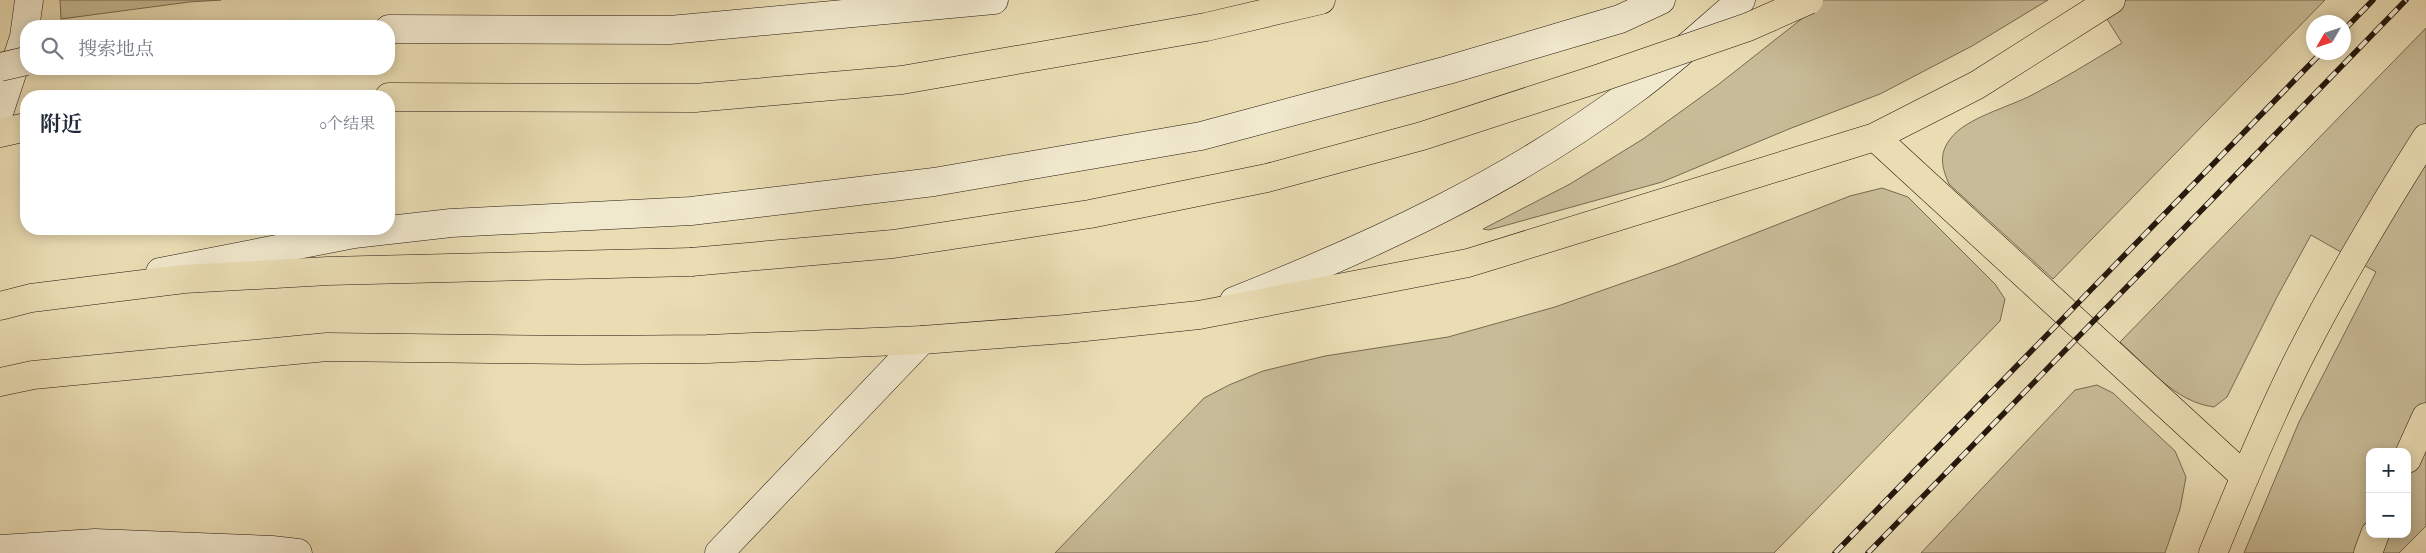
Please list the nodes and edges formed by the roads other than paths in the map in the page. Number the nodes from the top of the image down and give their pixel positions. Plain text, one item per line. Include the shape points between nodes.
1 (29, 0) edge
2 (994, 0) edge
3 (1321, 0) edge
4 (1661, 0) edge
5 (1742, 0) edge
6 (1809, 0) edge
7 (2111, 0) edge
8 (26, 20) edge
9 (395, 29) edge
10 (20, 48) edge
11 (20, 62) edge
12 (0, 67) edge
13 (395, 97) edge
14 (0, 110) edge
15 (20, 128) edge
16 (0, 133) edge
17 (1875, 137) junction
18 (2426, 138) edge
19 (395, 229) edge
20 (349, 235) edge
21 (31, 298) junction
22 (0, 306) edge
23 (1199, 315) junction
24 (922, 340) junction
25 (0, 382) edge
26 (2426, 417) edge
27 (2411, 450) edge
28 (2245, 477) junction
29 (2374, 538) edge
30 (0, 549) edge
31 (298, 553) edge
32 (720, 553) edge
33 (2213, 553) edge
34 (2368, 553) edge

1 - 8 main road
2 - 9 main road via 670,30
3 - 13 highway via 1206,27 902,80 695,98
4 - 19 main road via 1620,19 1458,67 1201,136 934,182 701,209 451,223
5 - 23 main road via 1635,89 1557,144 1490,183 1377,241
6 - 21 highway, bridge via 1748,27 1422,136 1268,178 1090,214 893,244 691,262 212,277
7 - 17 highway via 1977,85
10 - 14 main road
11 - 12 main road, bridge
15 - 16 highway
17 - 23 highway via 1468,263
17 - 28 highway
18 - 28 highway via 2348,266 2276,406
20 - 21 main road
21 - 22 highway
23 - 24 highway via 1066,330
24 - 25 highway via 688,349 327,346 32,375
24 - 32 main road
26 - 27 highway
28 - 33 highway
29 - 34 highway
30 - 31 main road via 95,543

